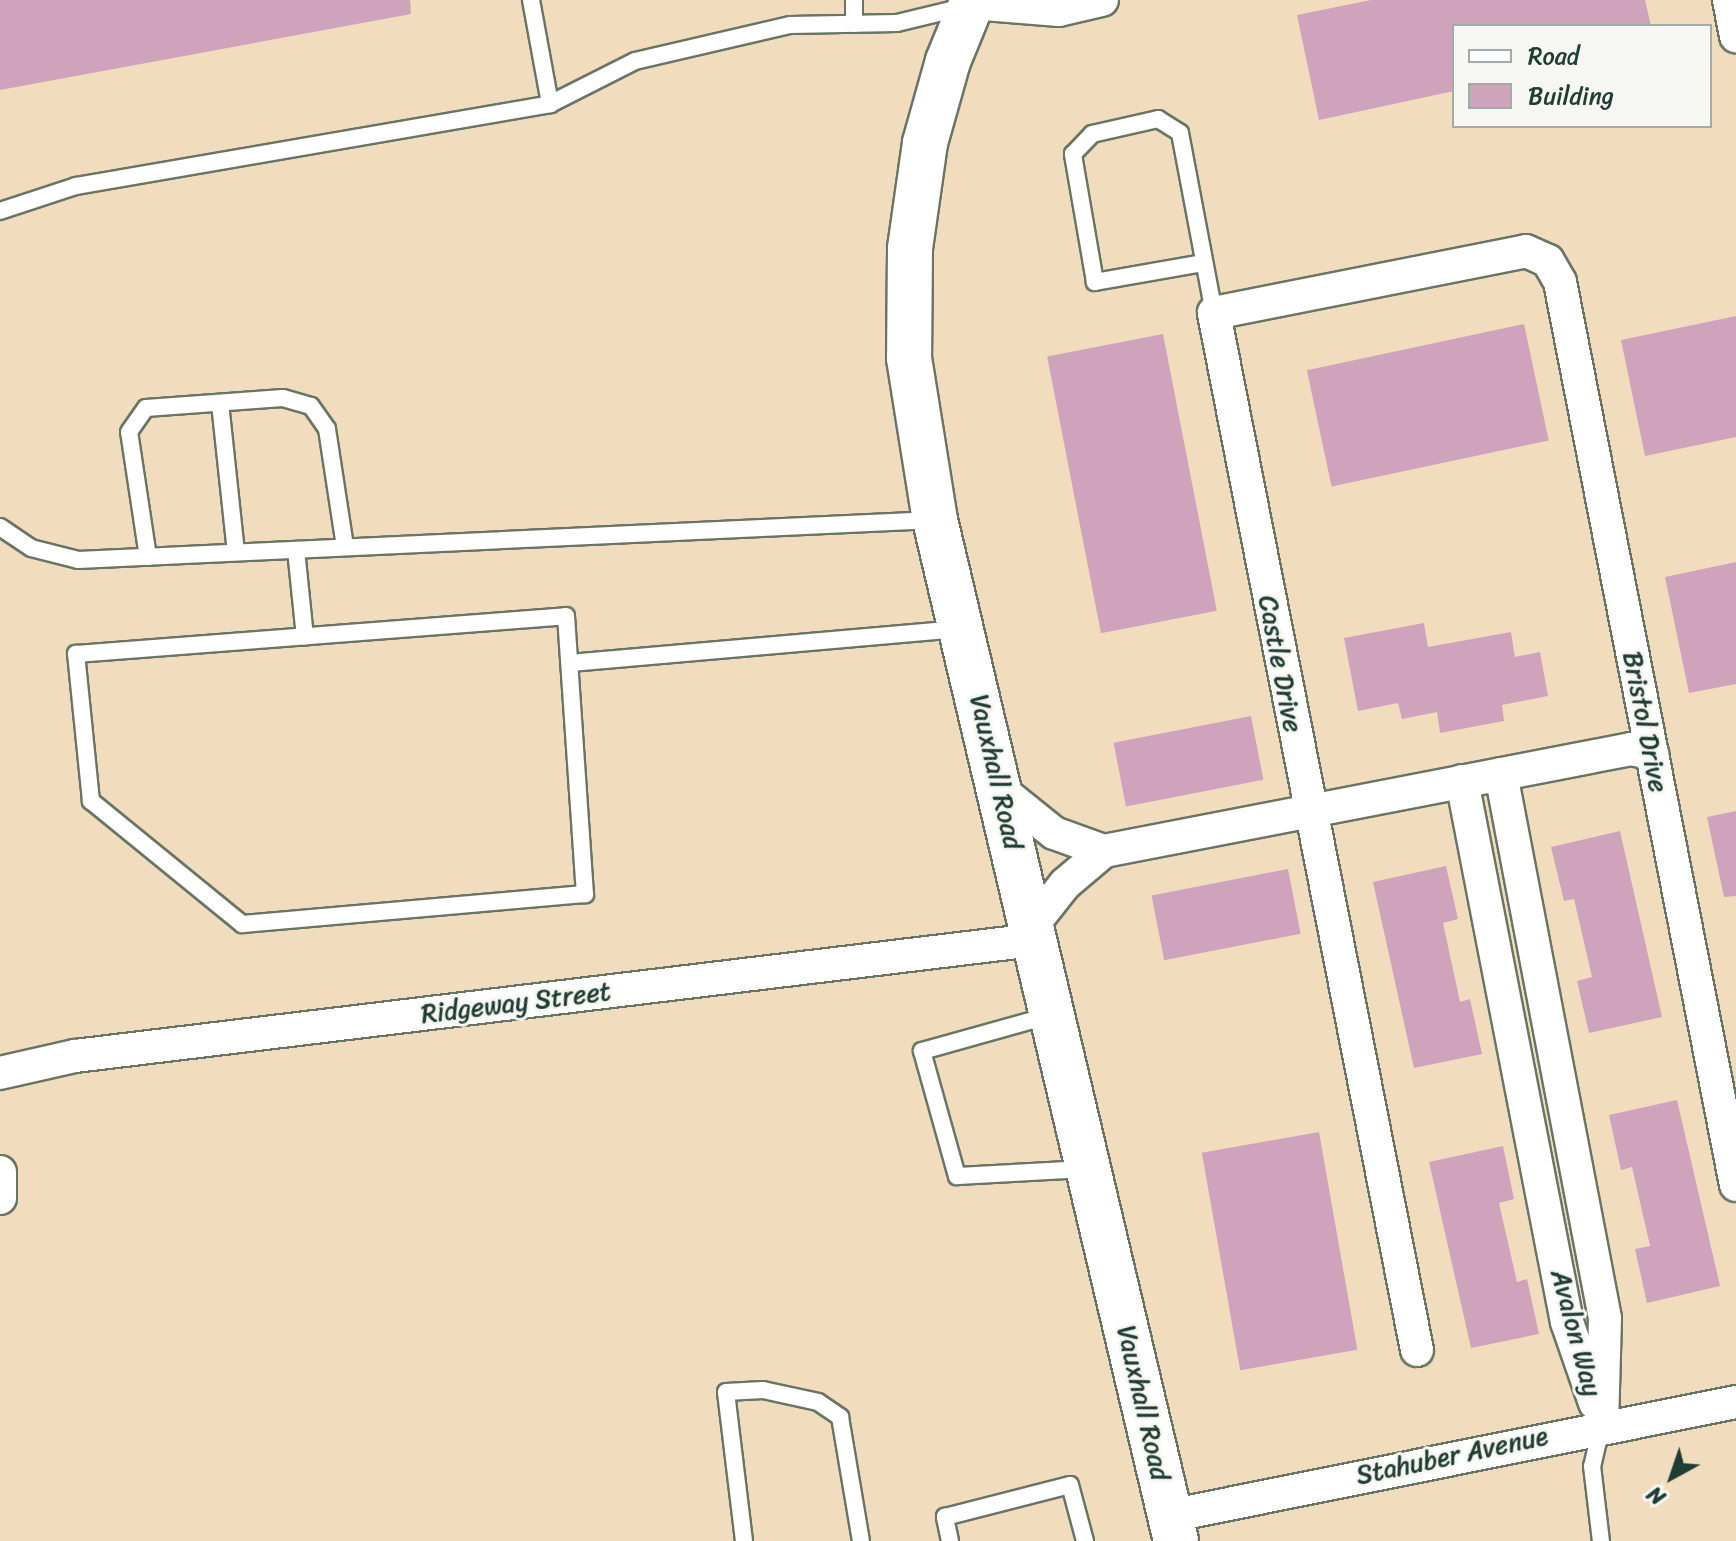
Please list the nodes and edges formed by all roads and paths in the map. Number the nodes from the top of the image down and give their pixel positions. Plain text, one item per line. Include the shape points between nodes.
1 (531, 0) edge
2 (854, 0) edge
3 (1102, 0) edge
4 (1729, 0) edge
5 (972, 2) edge
6 (854, 24) junction
7 (1736, 36) edge
8 (550, 104) junction
9 (0, 211) edge
10 (1203, 263) junction
11 (1214, 313) junction
12 (220, 403) junction
13 (935, 520) junction
14 (0, 527) edge
15 (345, 547) junction
16 (296, 550) junction
17 (236, 552) junction
18 (148, 557) junction
19 (963, 629) junction
20 (305, 637) junction
21 (570, 663) junction
22 (1652, 754) junction
23 (1501, 774) junction
24 (1462, 781) junction
25 (1003, 792) junction
26 (1308, 812) junction
27 (1104, 851) junction
28 (1032, 934) junction
29 (1051, 1015) junction
30 (0, 1073) edge
31 (1088, 1169) junction
32 (0, 1172) edge
33 (1736, 1185) edge
34 (0, 1198) edge
35 (1417, 1350) dead end
36 (1736, 1402) edge
37 (1602, 1425) junction
38 (1172, 1528) edge
39 (744, 1541) edge
40 (861, 1541) edge
41 (950, 1541) edge
42 (1085, 1541) edge
43 (1601, 1541) edge

1 - 8 lane
2 - 6 lane
3 - 5 street via 1059,10
4 - 7 street
5 - 6 lane via 935,18
5 - 13 street, Vauxhall Road via 948,61 925,143 910,249 909,358
6 - 8 lane via 790,25 703,43 635,61
8 - 9 lane via 76,186
10 - 10 lane via 1180,133 1158,119 1092,134 1073,154 1095,282
10 - 11 lane
11 - 22 street, Bristol Drive via 1526,251 1548,261 1560,282
11 - 26 street, Castle Drive
12 - 15 lane via 283,398 311,406 327,429
12 - 17 lane
12 - 18 lane via 146,408 129,432
13 - 15 lane
13 - 19 street, Vauxhall Road
14 - 18 lane via 31,548 78,560
15 - 16 lane
16 - 17 lane
16 - 20 lane
17 - 18 lane
19 - 21 lane
19 - 25 street, Vauxhall Road
20 - 21 lane via 566,616
20 - 21 lane via 76,654 91,801 242,924 585,894
22 - 23 street via 1631,749
22 - 33 street, Bristol Drive
23 - 24 street
23 - 37 street, Avalon Way via 1605,1318
24 - 26 street
24 - 37 street, Avalon Way via 1567,1322
25 - 27 street via 1054,833
25 - 28 street, Vauxhall Road
26 - 27 street
26 - 35 street, Castle Drive
27 - 28 street via 1065,884
28 - 29 street, Vauxhall Road
28 - 30 street, Ridgeway Street via 75,1056
29 - 31 street, Vauxhall Road
29 - 31 lane via 922,1051 957,1176
31 - 38 street, Vauxhall Road
32 - 34 street
36 - 37 street, Stahuber Avenue
37 - 38 street, Stahuber Avenue
37 - 43 lane via 1592,1466
39 - 40 lane via 726,1392 763,1390 818,1402 840,1417
41 - 42 lane via 945,1517 1070,1485

